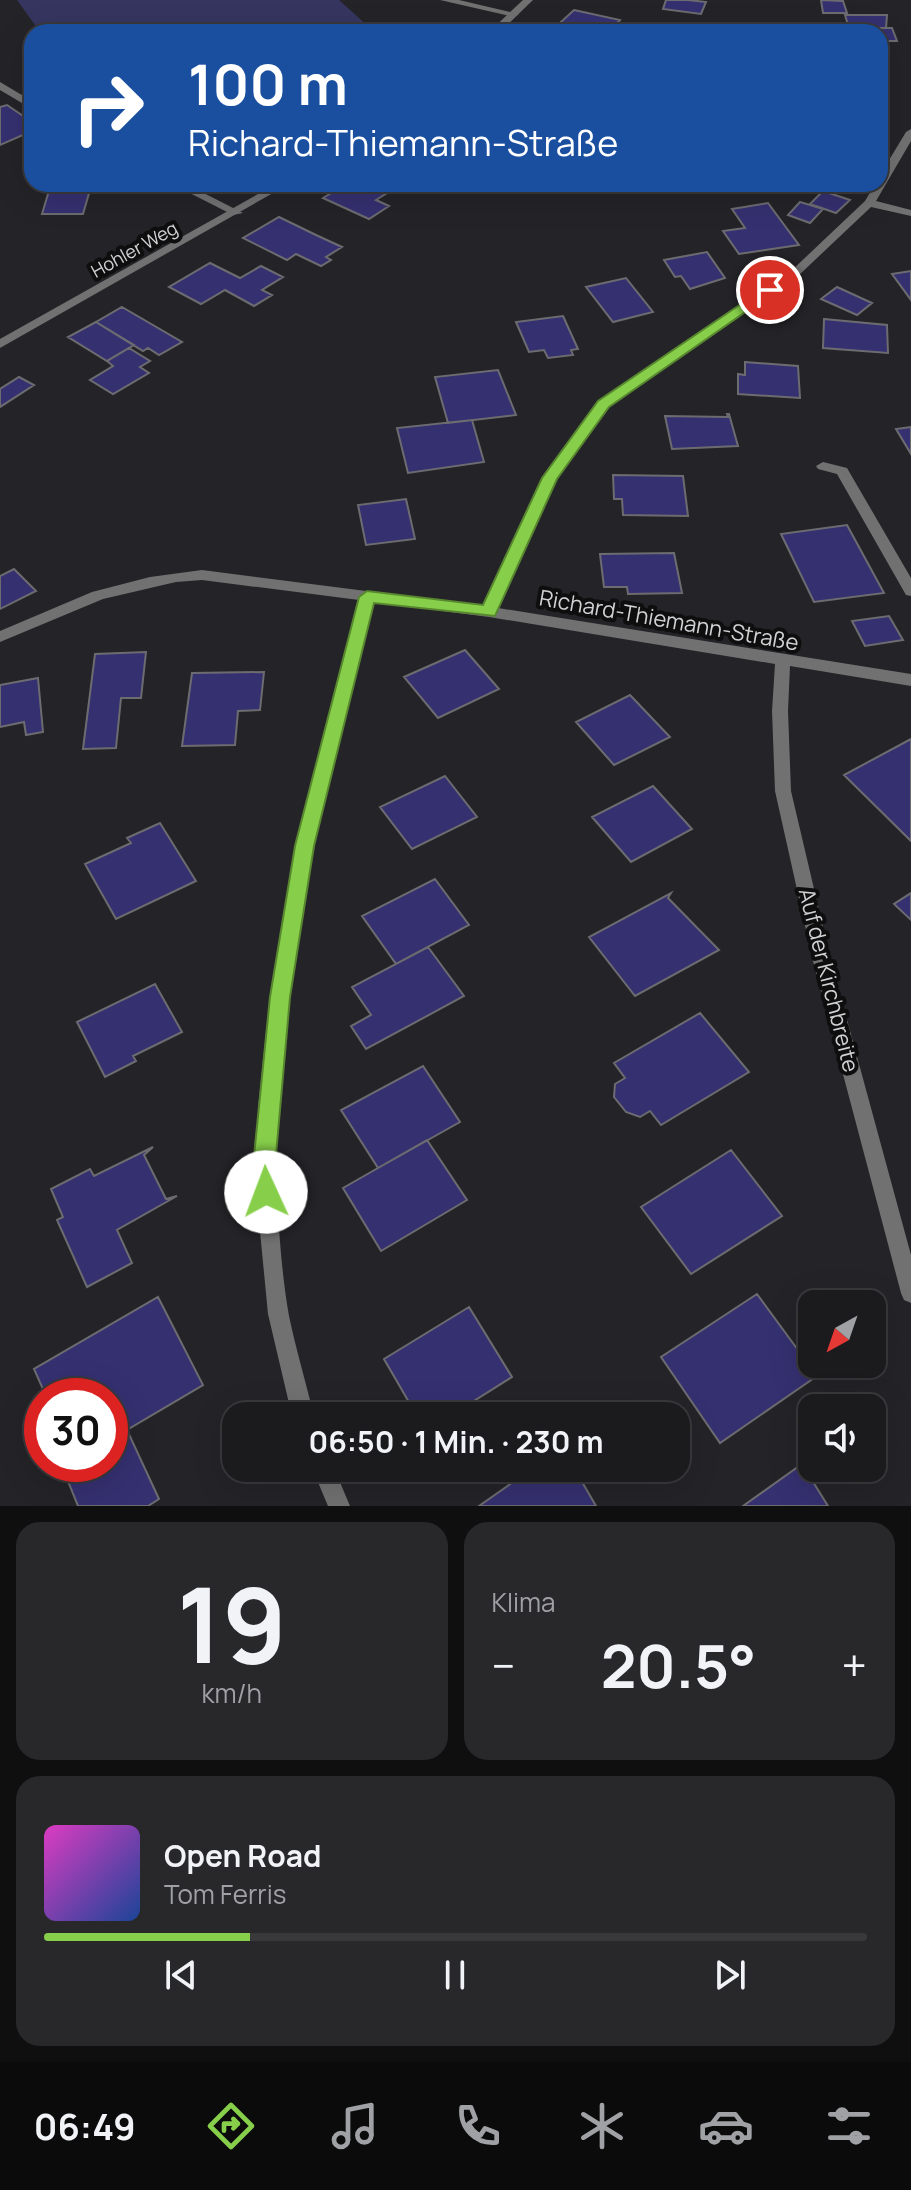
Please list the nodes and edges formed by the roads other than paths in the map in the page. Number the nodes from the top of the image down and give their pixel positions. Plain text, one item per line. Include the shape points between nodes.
1 (445, 0) edge
2 (528, 0) edge
3 (514, 14) junction
4 (503, 24) edge
5 (0, 85) edge
6 (24, 101) edge
7 (911, 132) edge
8 (888, 171) edge
9 (194, 192) edge
10 (271, 192) edge
11 (876, 192) edge
12 (869, 203) junction
13 (237, 213) junction
14 (911, 213) edge
15 (0, 344) edge
16 (823, 466) dead end
17 (911, 591) edge
18 (367, 597) junction
19 (489, 612) junction
20 (0, 637) edge
21 (783, 661) junction
22 (911, 680) edge
23 (911, 1293) edge
24 (300, 1402) edge
25 (329, 1482) edge
26 (339, 1506) edge

1 - 3 street
2 - 3 street
3 - 4 street
5 - 6 street
7 - 8 street
9 - 13 street
10 - 13 street, Hohler Weg
11 - 12 street
12 - 14 street
12 - 19 street via 794,274 603,404 550,478
13 - 15 street, Hohler Weg
16 - 17 street via 842,471
18 - 19 street, Richard-Thiemann-Straße
18 - 20 street, Richard-Thiemann-Straße via 179,576 68,606
18 - 24 street via 304,846 269,1101 264,1166 274,1300
19 - 21 street, Richard-Thiemann-Straße
21 - 22 street, Richard-Thiemann-Straße
21 - 23 street, Auf der Kirchbreite via 783,791 822,961
25 - 26 street

